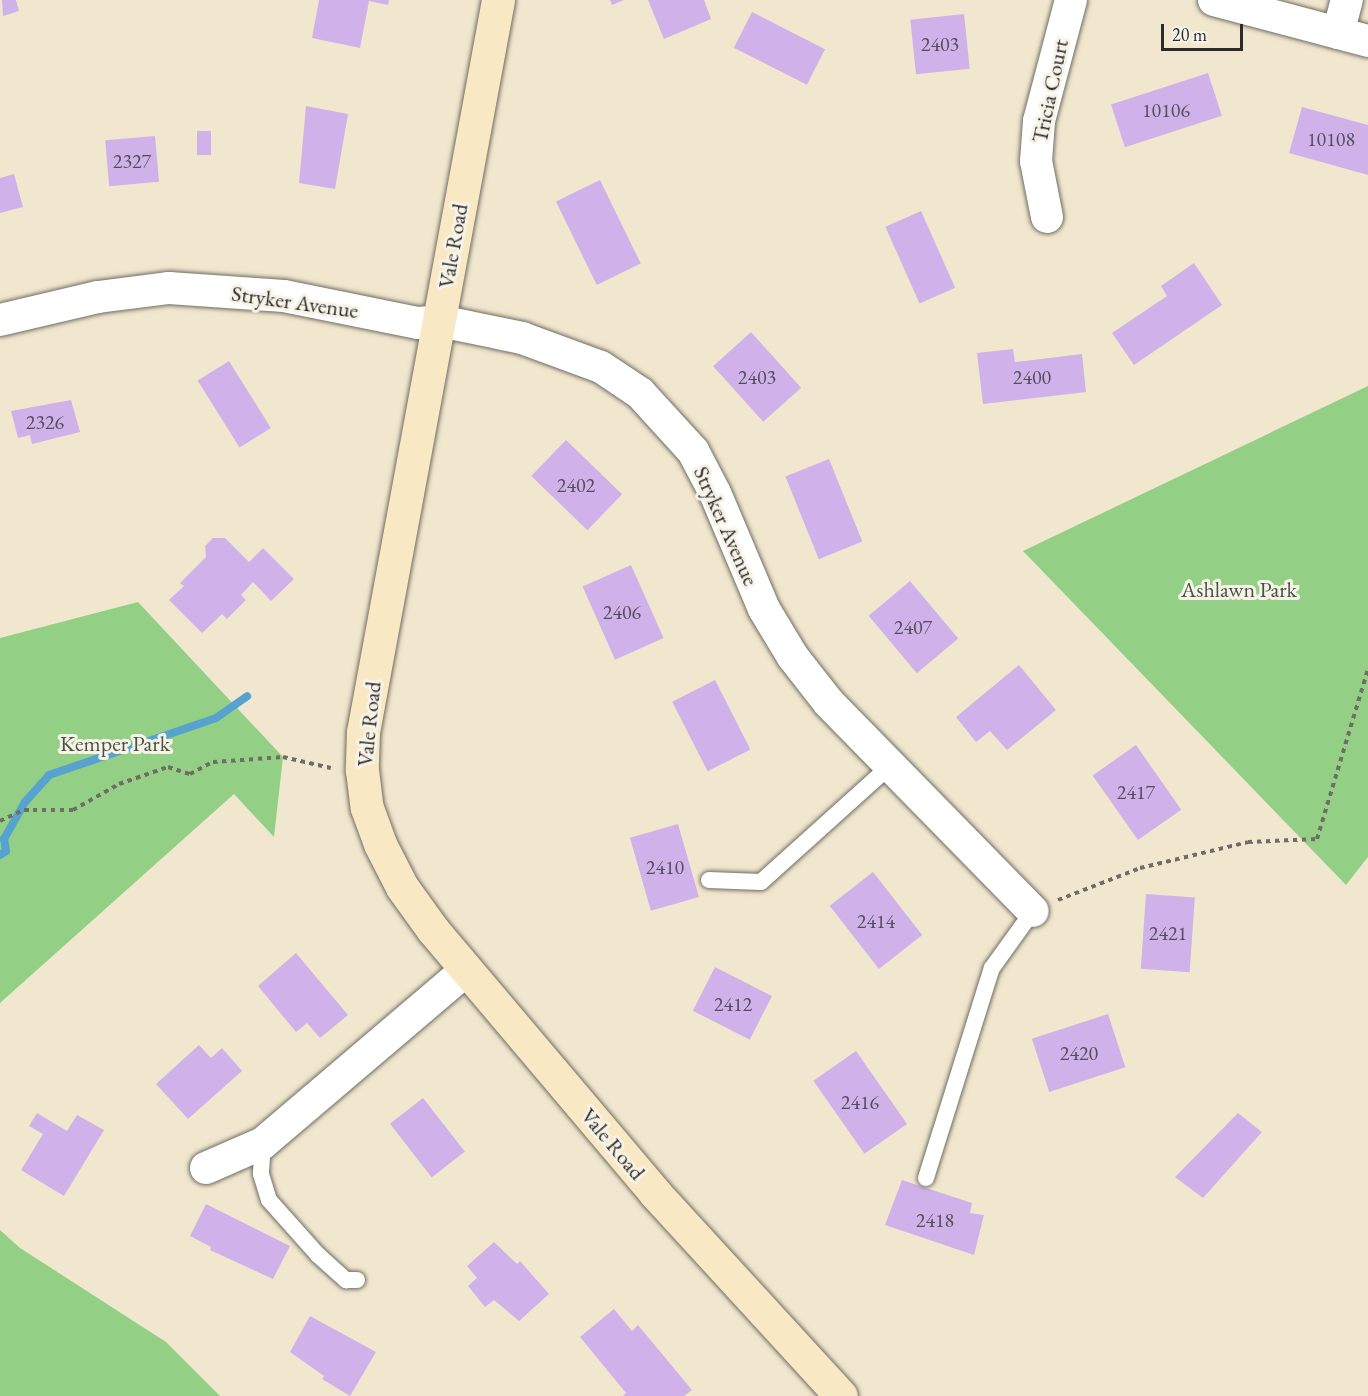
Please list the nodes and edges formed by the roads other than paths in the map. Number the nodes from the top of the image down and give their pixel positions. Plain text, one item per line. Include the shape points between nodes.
1 (498, 0) edge
2 (1071, 0) edge
3 (1214, 0) edge
4 (1347, 0) edge
5 (1338, 33) junction
6 (1368, 41) edge
7 (1047, 217) dead end
8 (0, 320) edge
9 (440, 321) junction
10 (890, 766) junction
11 (709, 880) dead end
12 (1033, 911) joint
13 (466, 970) junction
14 (263, 1143) junction
15 (206, 1168) dead end
16 (926, 1178) dead end
17 (357, 1280) dead end
18 (841, 1396) edge

1 - 9 main road, Vale Road
2 - 7 street, Tricia Court via 1039,121 1036,160
3 - 5 street
4 - 5 street
5 - 6 street
8 - 9 street, Stryker Avenue via 98,297 169,288 284,296 418,323
9 - 10 street, Stryker Avenue via 562,350 611,374 640,393 669,420 693,451 715,493 753,588 793,657 829,703
9 - 13 main road, Vale Road via 363,732 362,770 367,807 402,887
10 - 11 lane via 761,882
10 - 12 street, Stryker Avenue
12 - 16 lane via 992,968
13 - 14 street
13 - 18 main road, Vale Road via 655,1193
14 - 15 street
14 - 17 lane via 261,1174 269,1200 318,1255 346,1280

